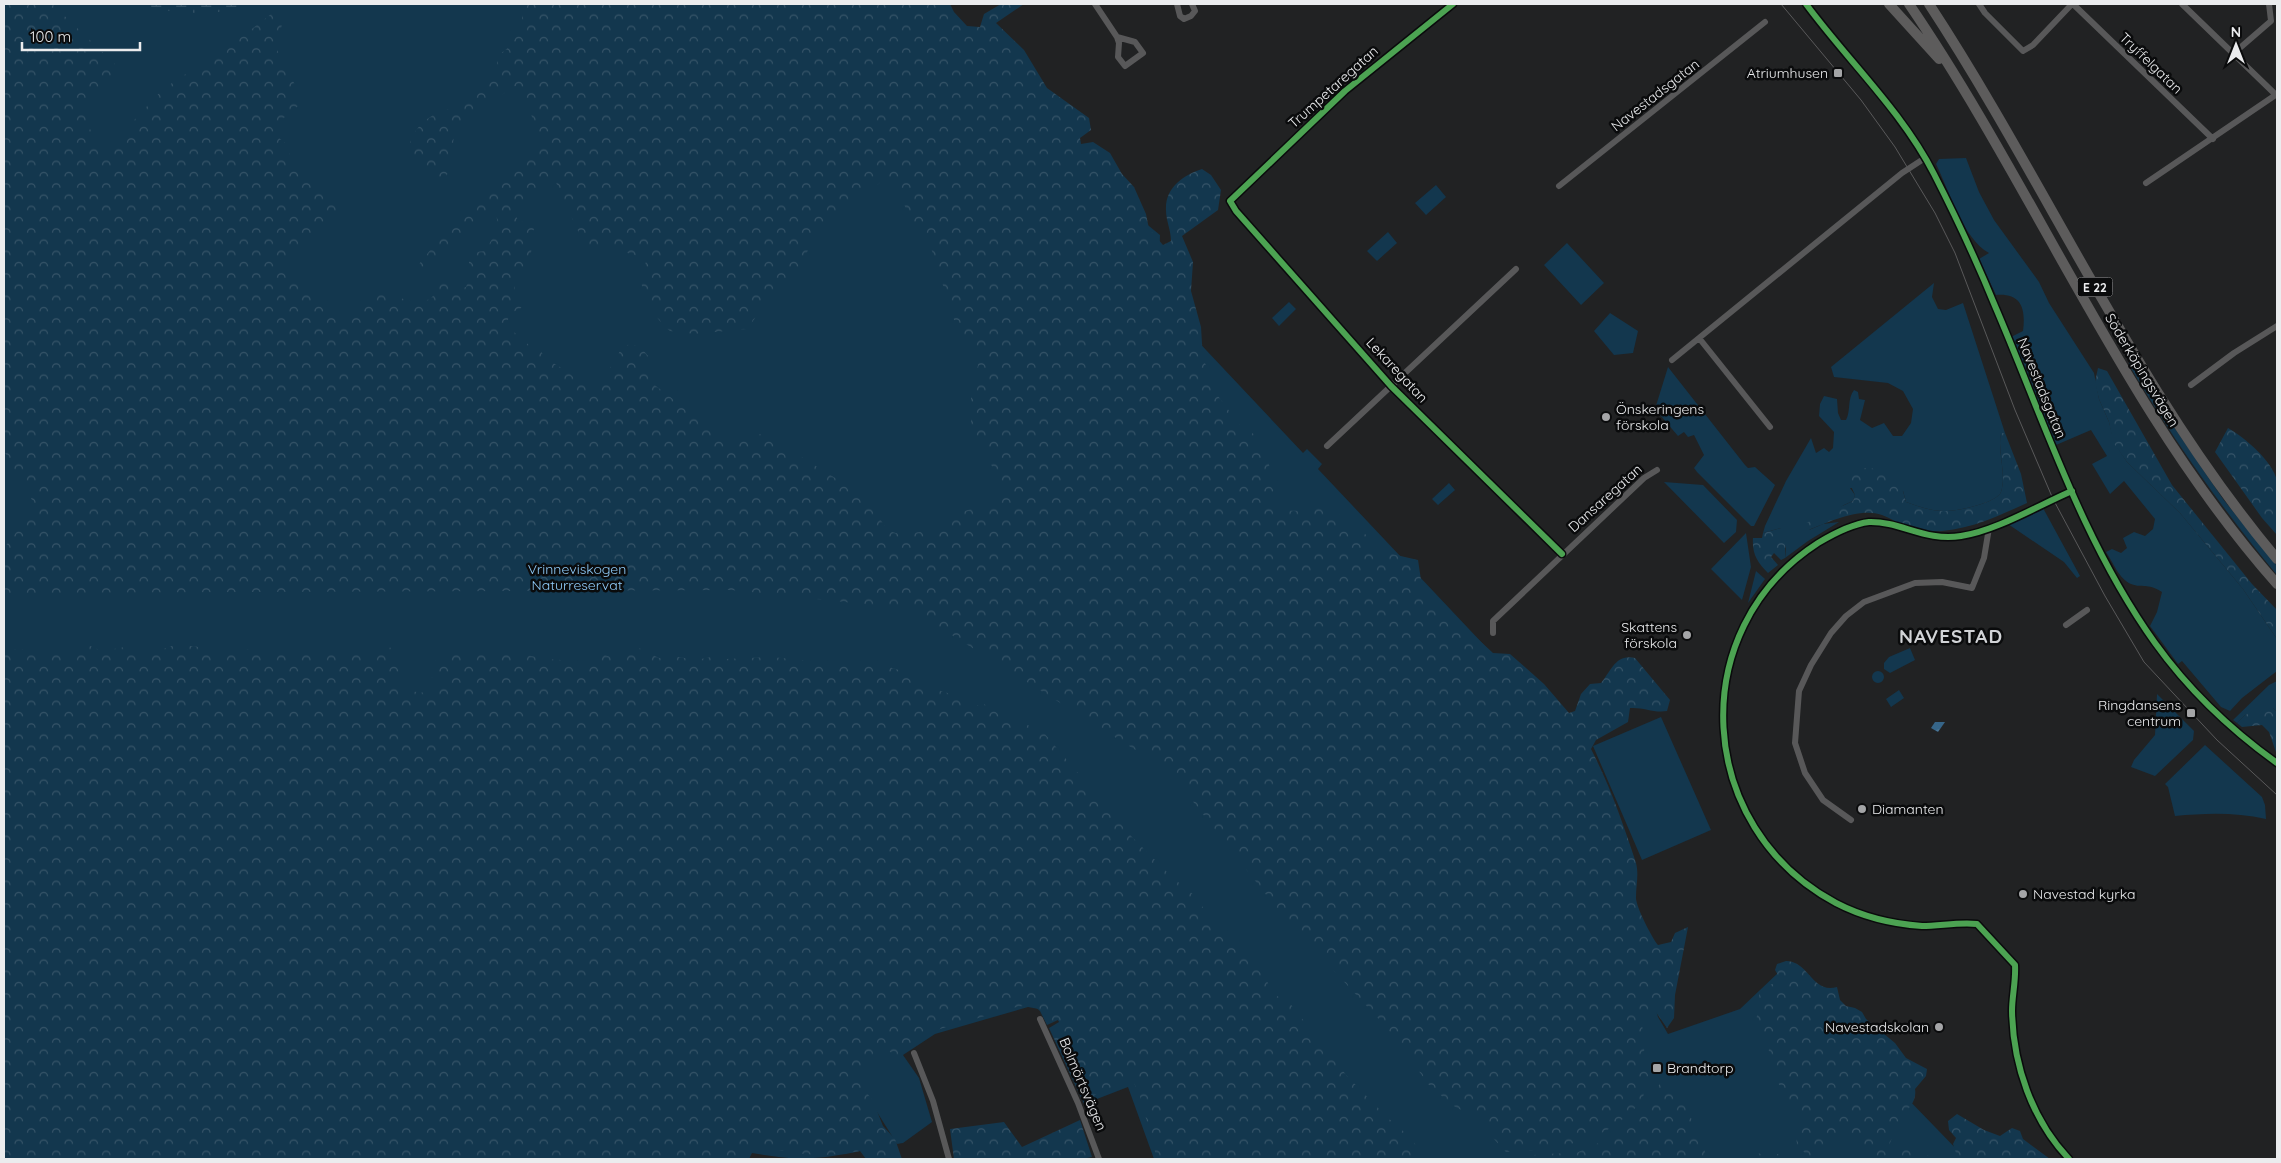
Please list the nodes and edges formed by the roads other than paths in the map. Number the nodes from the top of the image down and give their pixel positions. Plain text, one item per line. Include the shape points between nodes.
1 (1095, 4) edge
2 (1177, 4) edge
3 (1192, 4) edge
4 (1453, 4) edge
5 (1806, 4) edge
6 (1889, 4) edge
7 (1909, 4) edge
8 (1929, 4) edge
9 (1979, 4) edge
10 (2072, 4) edge
11 (2182, 4) edge
12 (2269, 4) edge
13 (1765, 22) dead end
14 (1117, 37) junction
15 (2234, 53) junction
16 (1961, 84) junction
17 (2277, 94) edge
18 (2213, 139) junction
19 (1925, 158) junction
20 (2146, 183) dead end
21 (1559, 186) dead end
22 (1235, 194) joint
23 (1516, 269) dead end
24 (2277, 326) edge
25 (1699, 338) junction
26 (1672, 360) dead end
27 (2191, 385) dead end
28 (1391, 386) junction
29 (1770, 427) dead end
30 (1327, 446) dead end
31 (1657, 470) dead end
32 (2072, 491) junction
33 (1989, 528) junction
34 (1562, 554) junction
35 (2277, 559) edge
36 (2277, 584) edge
37 (2087, 610) dead end
38 (2066, 625) dead end
39 (1493, 633) dead end
40 (2277, 764) edge
41 (1851, 820) dead end
42 (1040, 1019) dead end
43 (914, 1053) dead end
44 (949, 1159) edge
45 (1099, 1159) edge
46 (2070, 1159) edge

1 - 14 street
2 - 3 street via 1180,16 1184,18 1195,11
4 - 22 street, Trumpetaregatan via 1345,91
5 - 19 street, Navestadsgatan
6 - 16 highway
7 - 16 highway, Söderköpingsvägen / E 22
8 - 35 highway, Söderköpingsvägen / E 22 via 1983,90 2171,416 2212,477
9 - 10 street, Tryffelgatan via 2023,51 2033,45
10 - 18 street, Tryffelgatan
11 - 15 street
12 - 15 street via 2271,21
13 - 21 street, Navestadsgatan
14 - 14 street via 1135,42 1143,54 1125,66 1118,57
15 - 17 street
16 - 36 highway, Söderköpingsvägen / E 22 via 2146,406 2206,495
17 - 18 street
18 - 20 street
19 - 25 street via 1902,172
19 - 32 street, Navestadsgatan via 1996,308
22 - 28 street, Lekaregatan via 1230,201 1236,211
23 - 28 street, Lekaregatan
24 - 27 street
25 - 26 street
25 - 29 street
28 - 30 street, Lekaregatan
28 - 34 street, Lekaregatan
31 - 34 street, Dansaregatan via 1644,478
32 - 33 street
32 - 40 street, Navestadsgatan via 2096,544 2155,643 2218,714
33 - 41 street via 1984,558 1972,588 1942,582 1915,583 1864,602 1831,633 1804,680 1798,700 1795,743 1801,764 1823,800
33 - 46 street via 1944,538 1869,522 1842,530 1784,570 1751,613 1731,661 1723,717 1725,756 1749,821 1771,850 1805,883 1837,903 1876,918 1921,926 1975,924 2015,965 2012,1013 2018,1062 2034,1106 2054,1140
34 - 39 street, Dansaregatan via 1493,621
37 - 38 street
42 - 45 street, Bolmörtsvägen via 1075,1095
43 - 44 street via 933,1101

